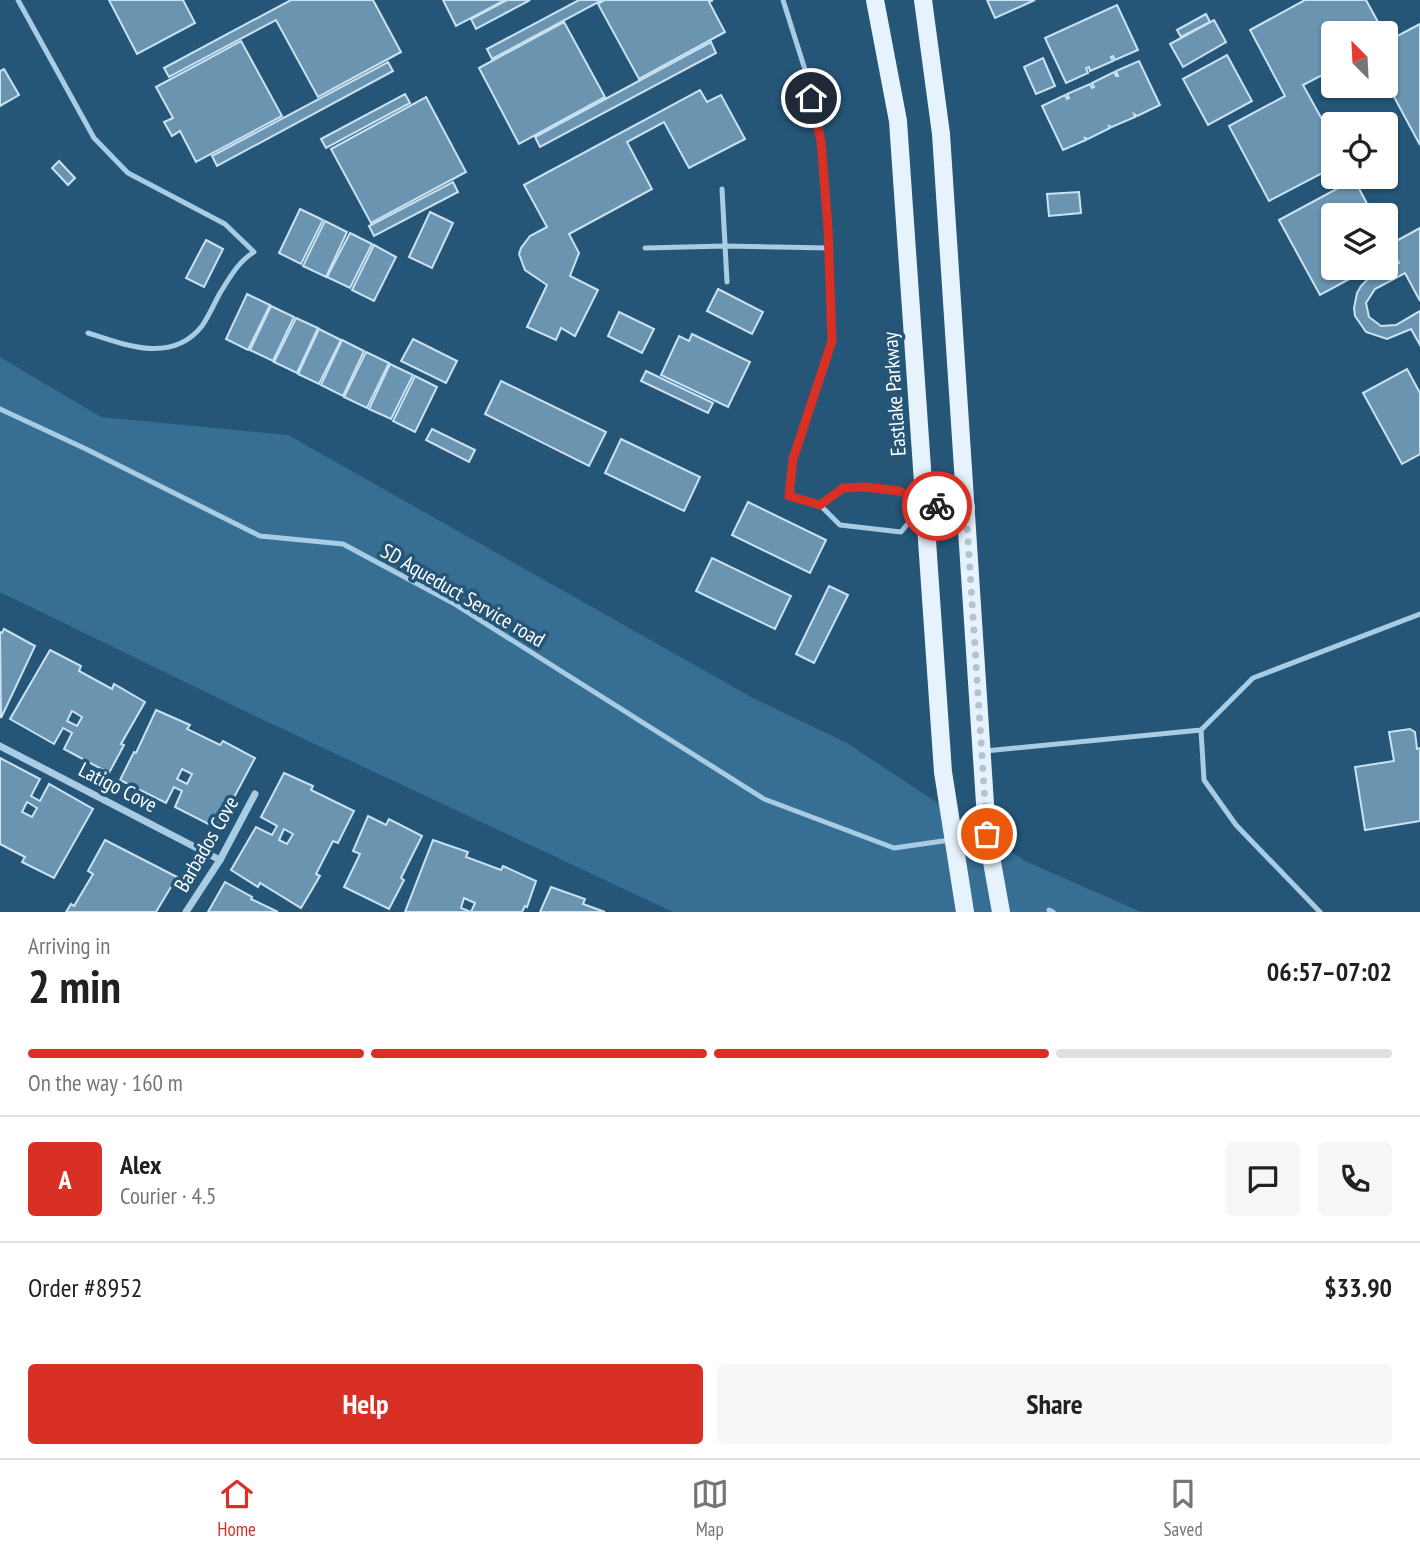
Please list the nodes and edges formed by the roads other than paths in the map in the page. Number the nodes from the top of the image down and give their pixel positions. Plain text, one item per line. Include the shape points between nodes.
1 (18, 0) edge
2 (783, 0) edge
3 (875, 0) edge
4 (923, 0) edge
5 (722, 189) dead end
6 (725, 246) junction
7 (645, 248) dead end
8 (830, 248) junction
9 (727, 282) dead end
10 (88, 333) dead end
11 (0, 409) edge
12 (820, 505) junction
13 (923, 505) junction
14 (966, 508) junction
15 (1420, 614) edge
16 (1201, 730) junction
17 (0, 746) edge
18 (982, 752) junction
19 (255, 794) dead end
20 (953, 840) junction
21 (220, 860) junction
22 (186, 912) edge
23 (965, 912) edge
24 (1001, 912) edge
25 (1320, 912) edge

1 - 10 lane via 94,138 128,173 225,224 254,252 232,272 202,326 188,340 135,349
2 - 8 lane via 821,141
3 - 13 main road, Eastlake Parkway via 898,121
4 - 14 main road via 941,134
5 - 6 lane
6 - 7 lane
6 - 8 lane
6 - 9 lane
8 - 12 lane via 832,341 793,459 789,496
11 - 20 lane, SD Aqueduct Service road via 260,536 343,544 453,603 764,799 894,848
12 - 13 lane via 843,488 865,487 900,491
12 - 13 lane via 840,525 901,532
13 - 14 main road
13 - 20 main road, Eastlake Parkway via 943,772
14 - 18 main road
15 - 16 lane via 1253,678
16 - 18 lane
16 - 25 lane via 1204,780 1236,825
17 - 21 street, Latigo Cove
18 - 24 main road via 987,834
19 - 21 street, Barbados Cove
20 - 23 main road, Eastlake Parkway
21 - 22 street, Barbados Cove

